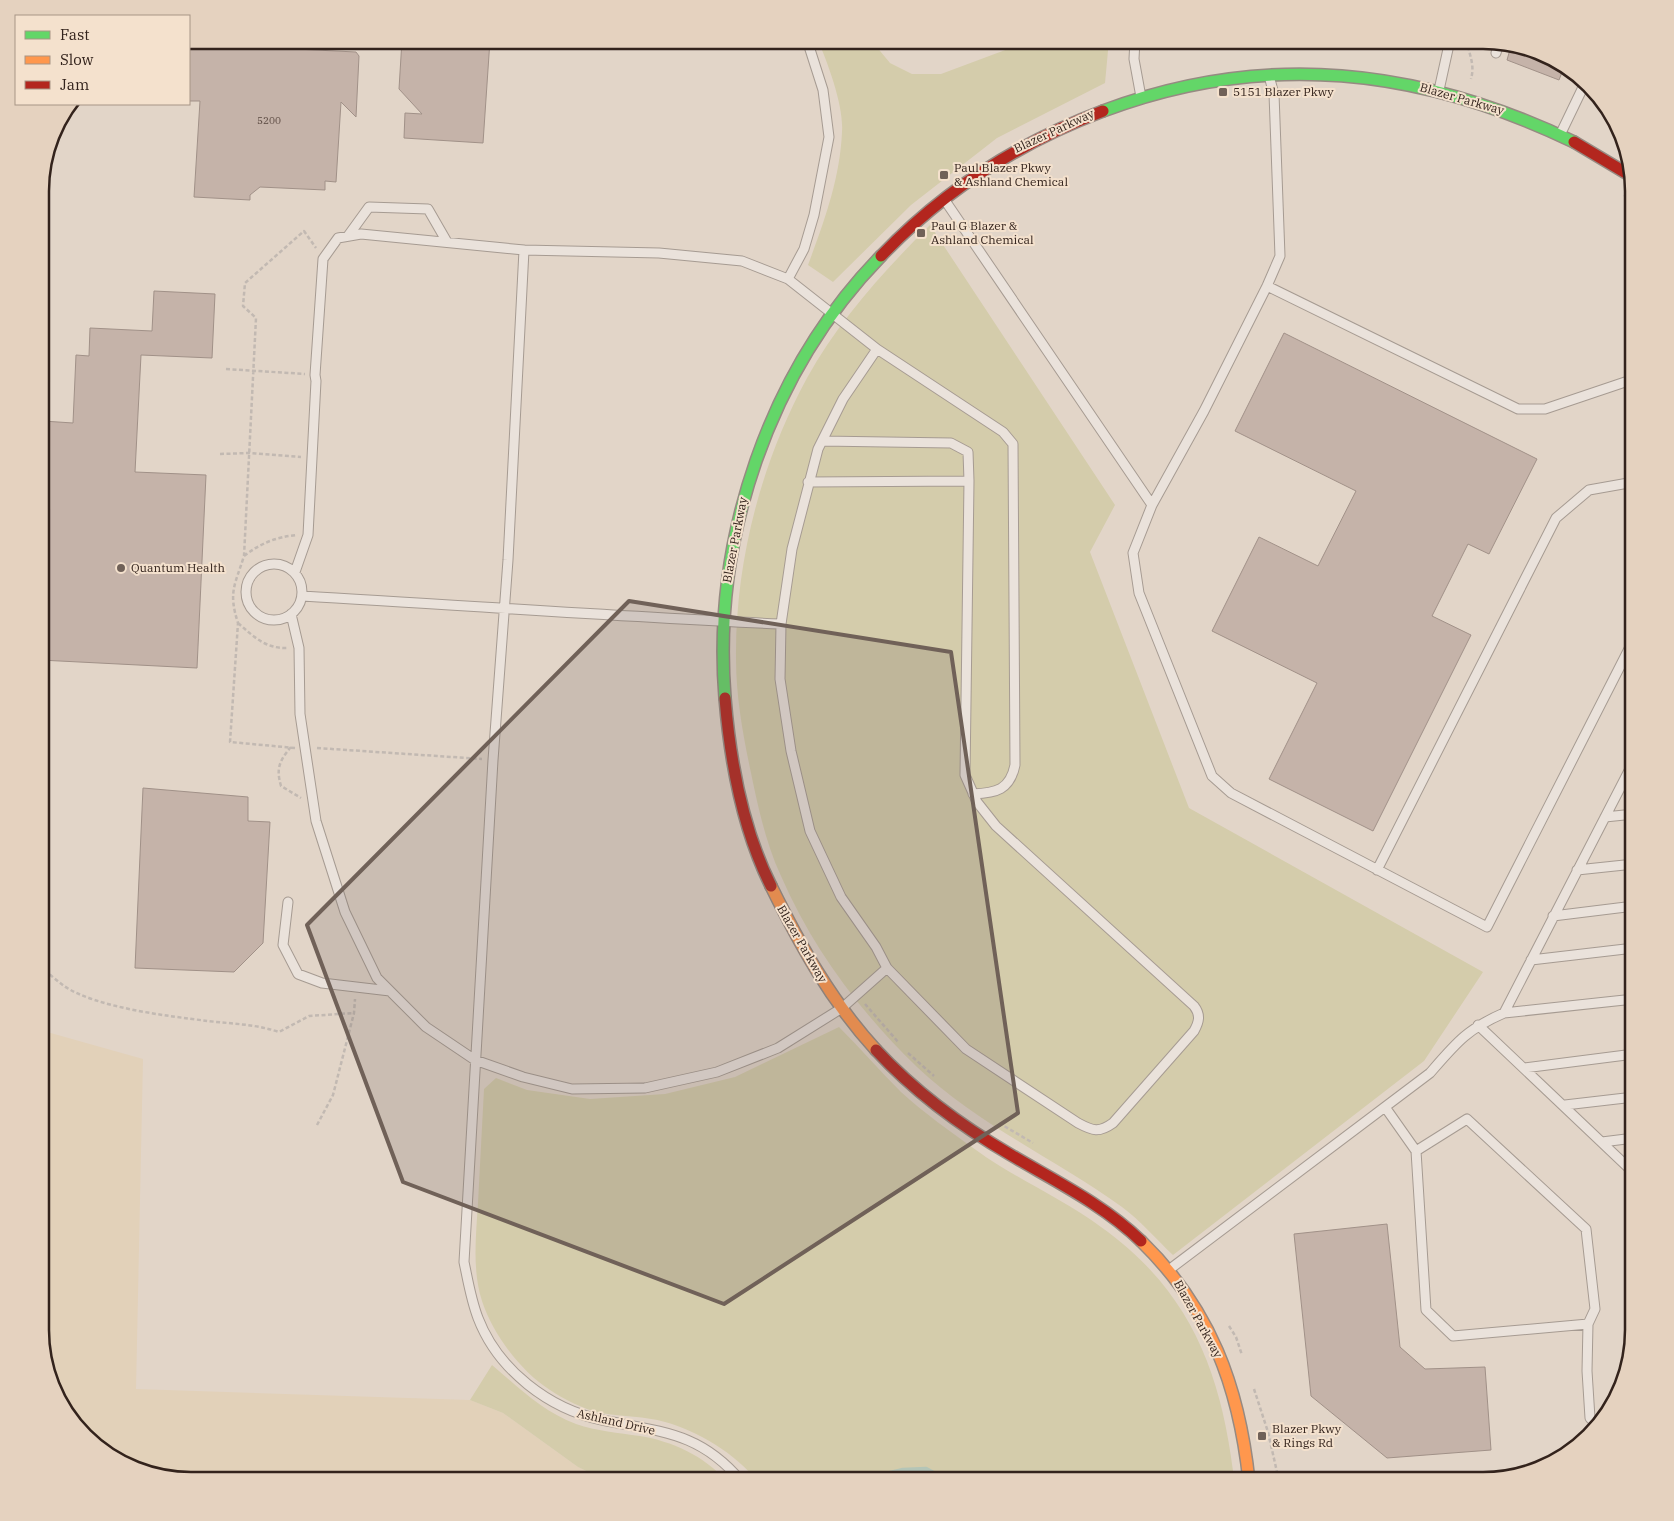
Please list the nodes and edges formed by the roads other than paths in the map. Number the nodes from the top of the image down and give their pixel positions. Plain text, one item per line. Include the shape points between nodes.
1 (810, 49) edge
2 (1135, 49) edge
3 (1448, 49) edge
4 (1497, 50) edge
5 (1496, 53) dead end
6 (1269, 75) junction
7 (1583, 89) edge
8 (1439, 91) junction
9 (1141, 98) junction
10 (1560, 135) junction
11 (1624, 172) edge
12 (943, 197) junction
13 (348, 236) junction
14 (447, 242) junction
15 (524, 250) junction
16 (788, 279) junction
17 (1267, 286) junction
18 (832, 314) junction
19 (877, 349) junction
20 (1625, 382) edge
21 (822, 441) junction
22 (969, 481) junction
23 (808, 482) junction
24 (1625, 484) edge
25 (1152, 505) junction
26 (295, 572) junction
27 (302, 596) junction
28 (504, 608) junction
29 (291, 614) junction
30 (722, 621) junction
31 (781, 624) junction
32 (1625, 656) edge
33 (1625, 778) edge
34 (972, 794) junction
35 (1625, 815) edge
36 (1605, 817) junction
37 (1625, 865) edge
38 (1378, 870) junction
39 (1577, 870) junction
40 (288, 902) dead end
41 (1625, 907) edge
42 (1553, 916) junction
43 (1625, 949) edge
44 (1531, 960) junction
45 (886, 968) junction
46 (390, 991) junction
47 (1625, 1000) edge
48 (842, 1008) junction
49 (1504, 1014) junction
50 (1478, 1024) junction
51 (1625, 1055) edge
52 (475, 1060) junction
53 (1524, 1068) junction
54 (1625, 1098) edge
55 (1565, 1105) junction
56 (1385, 1106) junction
57 (1625, 1139) edge
58 (1602, 1142) junction
59 (1416, 1151) junction
60 (1625, 1164) edge
61 (1170, 1270) junction
62 (1588, 1324) junction
63 (1593, 1420) edge
64 (732, 1472) edge
65 (1248, 1472) edge

1 - 16 lane via 823,90 829,137 814,215 804,248
2 - 9 lane
3 - 8 lane
4 - 5 lane
6 - 8 street, Blazer Parkway via 1349,75
6 - 9 street, Blazer Parkway via 1220,79
6 - 17 lane via 1274,94 1280,256
7 - 10 lane
8 - 10 street, Blazer Parkway via 1505,110
9 - 12 street, Blazer Parkway via 1088,114 1016,148
10 - 11 street, Blazer Parkway
12 - 18 street, Blazer Parkway via 873,261
12 - 25 lane
13 - 14 lane via 361,234
13 - 14 lane via 369,207 428,209
13 - 26 lane via 338,238 323,259 308,535
14 - 15 lane
15 - 16 lane via 659,253 742,261
15 - 28 lane, Ashland Drive
16 - 18 lane
17 - 20 lane via 1518,409 1545,409
17 - 25 lane
18 - 19 lane
18 - 30 street, Blazer Parkway via 794,373 763,438 733,539
19 - 21 lane via 843,399
19 - 34 lane via 1003,432 1013,444 1015,765 1012,778 1004,786 990,793
21 - 22 lane via 951,443 968,452
21 - 23 lane
22 - 23 lane
22 - 34 lane via 965,775
23 - 31 lane via 792,549
24 - 38 lane via 1589,490 1556,518
25 - 38 lane via 1133,553 1139,593 1212,776 1231,793
26 - 27 lane via 300,580
26 - 29 lane via 287,566 268,564 252,574 246,591 247,600 258,614 274,620
27 - 28 lane
27 - 29 lane
28 - 30 lane
28 - 52 lane, Ashland Drive
29 - 46 lane via 299,648 300,714 316,821 345,912 377,978
30 - 31 lane
30 - 48 street, Blazer Parkway via 726,729 748,828 772,892 793,933
31 - 45 lane via 780,679 810,831 841,897 876,947
32 - 38 lane via 1487,927
33 - 36 lane
34 - 45 lane via 996,826 1194,1006 1199,1022 1113,1123 1103,1130 1094,1130 1078,1123 966,1049
35 - 36 lane
36 - 39 lane
37 - 39 lane
39 - 42 lane
40 - 46 lane via 283,944 298,974 322,983
41 - 42 lane
42 - 44 lane
43 - 44 lane
44 - 49 lane
45 - 48 lane
46 - 52 lane via 426,1026
47 - 49 lane
48 - 52 lane via 778,1048 717,1072 645,1088 572,1089 523,1077
48 - 61 street, Blazer Parkway via 898,1071 941,1108 970,1130 1105,1213 1136,1236
49 - 50 lane
50 - 53 lane
50 - 56 lane via 1456,1042 1430,1073
51 - 53 lane
52 - 64 lane, Ashland Drive via 464,1262 478,1318 507,1366 527,1384 568,1411 690,1439 712,1452
53 - 55 lane
54 - 55 lane
55 - 58 lane
56 - 59 lane
56 - 61 lane
57 - 58 lane
58 - 60 lane
59 - 62 lane via 1467,1119 1586,1229 1595,1309
59 - 62 lane via 1426,1310 1453,1336
61 - 65 street, Blazer Parkway via 1209,1332 1231,1382 1244,1436
62 - 63 lane via 1587,1371

